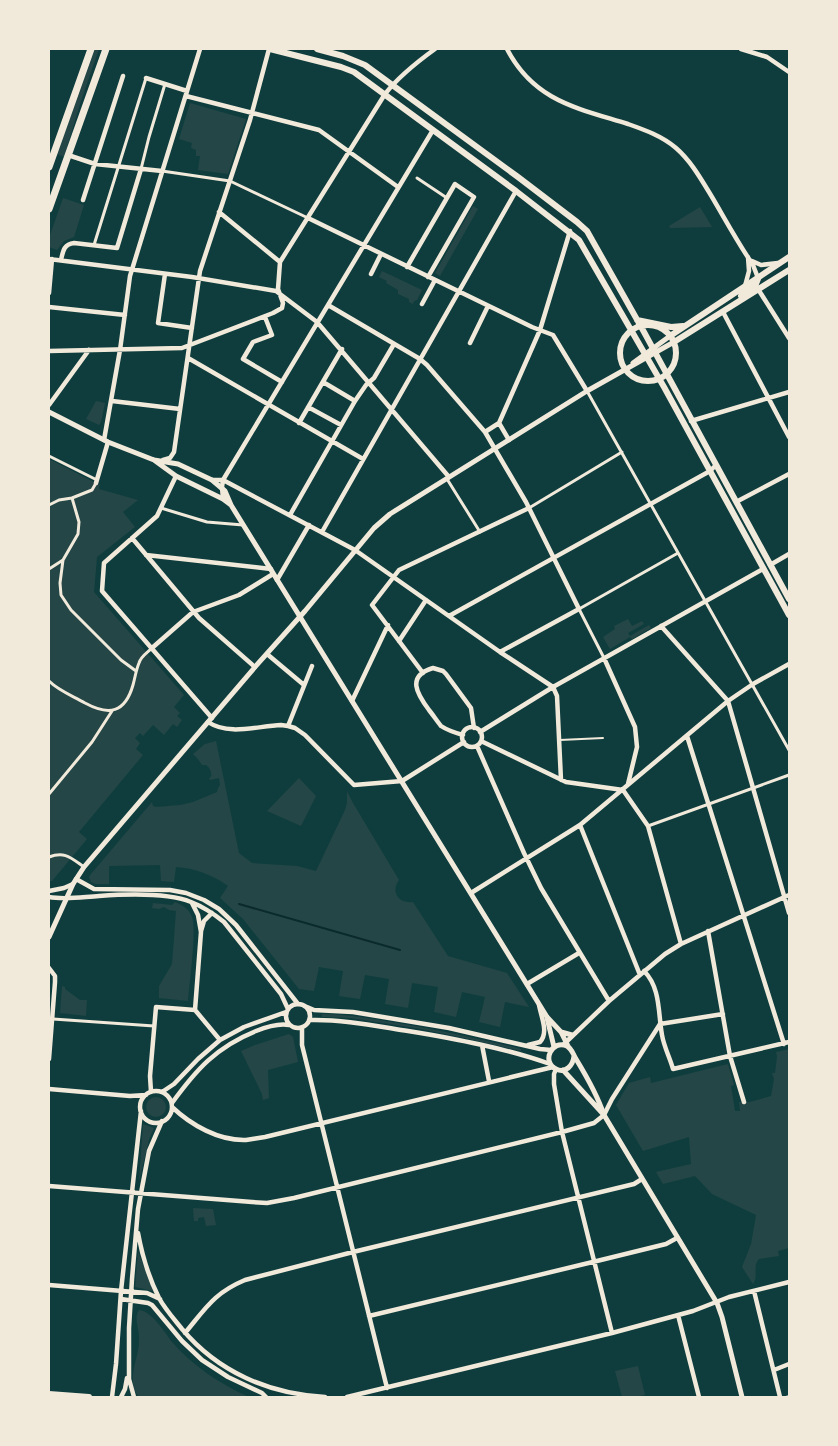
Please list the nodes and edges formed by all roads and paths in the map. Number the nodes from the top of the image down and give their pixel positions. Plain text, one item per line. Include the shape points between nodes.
1 (91, 49) edge
2 (106, 49) edge
3 (200, 49) edge
4 (270, 49) edge
5 (317, 49) edge
6 (435, 49) edge
7 (507, 49) edge
8 (741, 49) edge
9 (344, 53) edge
10 (789, 72) edge
11 (123, 76) dead end
12 (146, 78) joint
13 (165, 84) junction
14 (392, 86) junction
15 (186, 93) junction
16 (385, 94) junction
17 (252, 113) junction
18 (433, 130) junction
19 (349, 152) junction
20 (68, 155) junction
21 (95, 164) junction
22 (119, 166) junction
23 (49, 167) edge
24 (141, 169) junction
25 (162, 171) junction
26 (417, 178) dead end
27 (230, 181) junction
28 (398, 187) junction
29 (516, 191) junction
30 (447, 198) junction
31 (83, 200) dead end
32 (49, 209) edge
33 (219, 212) junction
34 (308, 218) junction
35 (570, 231) junction
36 (94, 245) junction
37 (364, 246) junction
38 (380, 254) junction
39 (748, 256) junction
40 (789, 257) edge
41 (50, 259) edge
42 (61, 260) junction
43 (280, 262) junction
44 (783, 262) junction
45 (407, 267) junction
46 (132, 270) junction
47 (789, 270) edge
48 (165, 274) junction
49 (372, 274) dead end
50 (428, 277) junction
51 (199, 278) junction
52 (758, 278) junction
53 (435, 280) junction
54 (745, 286) junction
55 (758, 289) junction
56 (458, 292) junction
57 (49, 293) edge
58 (280, 293) junction
59 (422, 304) dead end
60 (328, 305) junction
61 (488, 306) junction
62 (49, 307) edge
63 (723, 312) junction
64 (125, 315) junction
65 (265, 317) junction
66 (637, 320) junction
67 (318, 322) junction
68 (641, 326) junction
69 (684, 326) junction
70 (192, 328) junction
71 (540, 330) junction
72 (631, 331) junction
73 (670, 336) junction
74 (789, 338) edge
75 (470, 342) dead end
76 (674, 342) junction
77 (394, 344) junction
78 (189, 346) junction
79 (89, 350) junction
80 (120, 350) junction
81 (342, 350) junction
82 (49, 351) edge
83 (654, 351) junction
84 (646, 356) junction
85 (188, 358) junction
86 (420, 359) junction
87 (625, 369) junction
88 (666, 375) junction
89 (659, 379) junction
90 (282, 382) junction
91 (323, 382) junction
92 (370, 382) junction
93 (587, 391) junction
94 (789, 392) edge
95 (769, 398) junction
96 (112, 401) junction
97 (355, 401) junction
98 (49, 405) edge
99 (268, 405) junction
100 (308, 407) junction
101 (392, 408) junction
102 (180, 409) junction
103 (49, 412) edge
104 (692, 421) junction
105 (299, 423) junction
106 (499, 423) junction
107 (341, 425) junction
108 (485, 432) junction
109 (789, 437) edge
110 (509, 440) junction
111 (106, 441) junction
112 (332, 441) junction
113 (495, 448) junction
114 (174, 452) junction
115 (622, 452) junction
116 (49, 456) edge
117 (363, 459) junction
118 (154, 460) junction
119 (178, 464) junction
120 (716, 465) junction
121 (710, 471) junction
122 (789, 474) edge
123 (176, 476) junction
124 (448, 478) junction
125 (212, 480) junction
126 (223, 480) junction
127 (97, 481) junction
128 (222, 487) junction
129 (72, 498) junction
130 (223, 500) junction
131 (736, 502) junction
132 (650, 504) junction
133 (49, 505) edge
134 (231, 505) junction
135 (161, 508) junction
136 (529, 508) junction
137 (290, 515) junction
138 (244, 525) junction
139 (309, 525) junction
140 (322, 532) junction
141 (480, 532) junction
142 (132, 538) junction
143 (355, 550) junction
144 (678, 553) junction
145 (789, 554) edge
146 (146, 555) junction
147 (554, 559) junction
148 (63, 560) junction
149 (770, 565) junction
150 (49, 569) edge
151 (763, 569) junction
152 (272, 572) junction
153 (393, 577) junction
154 (277, 580) junction
155 (789, 599) edge
156 (426, 600) junction
157 (705, 601) junction
158 (579, 609) junction
159 (193, 612) junction
160 (789, 615) edge
161 (449, 616) junction
162 (300, 617) junction
163 (388, 626) junction
164 (661, 626) junction
165 (399, 641) junction
166 (152, 648) junction
167 (500, 652) junction
168 (267, 654) junction
169 (604, 658) junction
170 (789, 664) edge
171 (312, 666) dead end
172 (255, 667) junction
173 (136, 671) junction
174 (423, 673) junction
175 (49, 681) edge
176 (304, 684) junction
177 (753, 684) junction
178 (552, 687) junction
179 (352, 701) junction
180 (728, 702) junction
181 (112, 711) junction
182 (210, 720) junction
183 (288, 726) junction
184 (474, 728) junction
185 (480, 732) junction
186 (463, 736) junction
187 (687, 736) junction
188 (603, 738) dead end
189 (559, 740) junction
190 (481, 741) junction
191 (464, 742) junction
192 (477, 746) junction
193 (789, 750) edge
194 (789, 775) edge
195 (561, 780) junction
196 (402, 781) junction
197 (628, 786) junction
198 (754, 788) junction
199 (623, 790) junction
200 (49, 794) edge
201 (709, 805) junction
202 (580, 826) junction
203 (648, 826) junction
204 (49, 857) edge
205 (527, 858) junction
206 (84, 867) junction
207 (75, 881) junction
208 (83, 883) junction
209 (49, 891) edge
210 (471, 893) junction
211 (787, 896) edge
212 (49, 897) edge
213 (67, 898) junction
214 (75, 898) junction
215 (192, 902) junction
216 (212, 913) junction
217 (789, 913) edge
218 (744, 915) junction
219 (708, 931) junction
220 (201, 932) junction
221 (49, 937) edge
222 (681, 944) junction
223 (579, 953) junction
224 (49, 968) edge
225 (644, 971) junction
226 (640, 975) junction
227 (527, 984) junction
228 (609, 1001) junction
229 (298, 1004) junction
230 (539, 1004) junction
231 (307, 1007) junction
232 (195, 1010) junction
233 (287, 1010) junction
234 (723, 1014) junction
235 (547, 1017) junction
236 (52, 1019) junction
237 (309, 1020) junction
238 (660, 1024) junction
239 (289, 1025) junction
240 (154, 1026) junction
241 (302, 1027) junction
242 (561, 1032) junction
243 (572, 1035) junction
244 (220, 1040) junction
245 (787, 1043) edge
246 (482, 1045) junction
247 (565, 1045) junction
248 (525, 1046) junction
249 (553, 1048) junction
250 (574, 1056) junction
251 (730, 1056) junction
252 (49, 1060) edge
253 (553, 1066) junction
254 (562, 1070) junction
255 (489, 1082) junction
256 (49, 1089) edge
257 (162, 1092) junction
258 (149, 1093) junction
259 (744, 1102) dead end
260 (172, 1105) junction
261 (141, 1110) junction
262 (604, 1115) junction
263 (162, 1121) junction
264 (322, 1123) junction
265 (562, 1132) junction
266 (642, 1179) junction
267 (49, 1186) edge
268 (338, 1187) junction
269 (132, 1192) junction
270 (141, 1193) junction
271 (578, 1197) junction
272 (137, 1226) junction
273 (677, 1238) junction
274 (353, 1252) junction
275 (595, 1262) junction
276 (789, 1282) edge
277 (49, 1285) edge
278 (121, 1291) junction
279 (754, 1291) junction
280 (131, 1292) junction
281 (121, 1299) junction
282 (160, 1299) junction
283 (130, 1300) junction
284 (717, 1303) junction
285 (678, 1315) junction
286 (369, 1316) junction
287 (185, 1333) junction
288 (612, 1333) junction
289 (789, 1364) edge
290 (128, 1370) junction
291 (774, 1370) junction
292 (387, 1388) junction
293 (49, 1394) edge
294 (295, 1396) edge
295 (89, 1397) edge
296 (112, 1397) edge
297 (121, 1397) edge
298 (134, 1397) edge
299 (266, 1397) edge
300 (325, 1397) edge
301 (347, 1397) edge
302 (699, 1397) edge
303 (742, 1397) edge
304 (780, 1397) edge

1 - 23 main road
2 - 20 main road
3 - 15 street
4 - 16 main road via 350,70
4 - 17 street
5 - 9 main road
6 - 14 street
7 - 39 street via 528,79 557,100 644,130 676,148 698,173
8 - 10 street via 767,57
9 - 14 main road
11 - 21 street
12 - 13 street
12 - 22 street
13 - 15 street
13 - 24 street
14 - 16 street
14 - 66 main road via 581,225 590,235
15 - 17 street
15 - 25 street
16 - 18 main road
16 - 19 street
17 - 19 street via 319,130
17 - 27 street
18 - 28 street
18 - 29 main road
19 - 28 street
19 - 34 street
20 - 21 street
20 - 32 main road
21 - 22 street
21 - 31 street
22 - 24 street
22 - 36 street
24 - 25 street
24 - 36 street via 117,248
25 - 27 street
25 - 46 street
26 - 30 street
27 - 33 street
27 - 34 street
28 - 37 street
29 - 35 main road
29 - 56 street
30 - 45 street
30 - 50 street via 455,184 474,197
33 - 43 street
33 - 51 street
34 - 37 street
34 - 43 street
35 - 71 street
35 - 72 main road via 579,240
36 - 42 street via 68,244
37 - 38 street
37 - 60 street
38 - 45 street
38 - 49 street
39 - 44 street via 761,265
39 - 52 street
39 - 54 street
40 - 44 main road
41 - 42 street
41 - 57 street
42 - 46 street
43 - 58 street
44 - 52 main road
45 - 50 street
46 - 48 street
46 - 64 street
47 - 55 main road
48 - 51 street
48 - 70 street via 158,323
50 - 53 street
51 - 58 street
51 - 70 street
52 - 54 main road
52 - 63 main road via 756,284
53 - 56 street
53 - 59 street
54 - 69 main road
55 - 63 main road
55 - 74 street
56 - 61 street
56 - 86 street
58 - 65 street via 282,308
58 - 67 street
60 - 67 street
60 - 77 street
61 - 71 street
61 - 75 street
62 - 64 street
63 - 76 main road
63 - 95 street
64 - 80 street
65 - 78 street
65 - 90 street via 272,335 253,342 243,359
66 - 68 main road
66 - 69 main road via 672,327
67 - 81 street
67 - 90 street
68 - 72 main road
68 - 73 main road via 657,327
68 - 83 main road
69 - 73 main road
70 - 78 street
71 - 93 street via 553,335
71 - 106 street
72 - 84 main road
72 - 87 main road via 621,346
73 - 76 main road
73 - 83 street
76 - 83 street
76 - 88 main road via 675,362
77 - 86 street
77 - 92 street
78 - 80 street
78 - 85 street
79 - 80 street
79 - 82 street
79 - 98 street
80 - 96 street
81 - 91 street
81 - 92 street
83 - 84 street
83 - 88 main road
84 - 87 street
84 - 89 main road
85 - 99 street
85 - 102 street
86 - 101 street
86 - 108 street
87 - 89 main road via 641,380
87 - 93 street
88 - 89 main road
88 - 104 main road
89 - 121 main road
90 - 99 street
91 - 97 street
91 - 100 street
92 - 97 street
92 - 101 street
93 - 110 street
93 - 115 street
94 - 95 street
95 - 104 street
95 - 109 street
96 - 102 street
96 - 111 street
97 - 107 street
99 - 105 street
99 - 126 street
100 - 105 street
100 - 107 street
101 - 117 street
101 - 124 street
102 - 114 street
103 - 111 street
104 - 120 main road
105 - 112 street
106 - 108 street
106 - 110 street
107 - 112 street
108 - 113 street
110 - 113 street
111 - 118 street
111 - 127 street
112 - 117 street
112 - 137 street
113 - 124 street
113 - 136 street
114 - 118 street via 170,458
114 - 119 street via 173,459
115 - 132 street
115 - 136 street
116 - 127 street
117 - 140 street
118 - 119 street
118 - 123 street
119 - 125 street
120 - 121 street
120 - 131 main road
121 - 132 street
121 - 151 main road
122 - 131 street
123 - 130 street
123 - 135 street
124 - 141 street
124 - 143 street via 382,520
125 - 126 street
125 - 128 street
126 - 128 street
126 - 137 street
127 - 129 street via 92,490
128 - 130 street
128 - 134 street
129 - 133 street
129 - 148 street via 79,522 78,534
130 - 134 street
131 - 149 main road
132 - 144 street
132 - 147 street
134 - 138 street
135 - 138 street via 207,522
135 - 142 street via 157,516
136 - 141 street
136 - 147 street
137 - 139 street
138 - 152 street
139 - 140 street
139 - 154 street
140 - 143 street
141 - 153 street via 399,570
142 - 146 street
142 - 166 street via 104,563 102,591
143 - 153 street
143 - 162 street
144 - 157 street
144 - 158 street
145 - 149 street
146 - 152 street
146 - 159 street
147 - 158 street
147 - 161 street
148 - 150 street
148 - 173 street via 60,583 62,595 71,610 120,660
149 - 151 street
149 - 155 main road
151 - 157 street
151 - 160 main road
152 - 154 street
152 - 159 street via 239,596
153 - 156 street
153 - 163 street via 372,605
154 - 162 street
156 - 161 street
156 - 165 street
157 - 164 street
157 - 177 street
158 - 167 street
158 - 169 street
159 - 166 street
159 - 172 street
161 - 167 street
162 - 168 street
162 - 179 street
163 - 165 street
163 - 179 street
164 - 169 street
164 - 180 street
165 - 174 street
166 - 173 street via 142,657
166 - 182 street
167 - 178 street
168 - 172 street
168 - 176 street
169 - 178 street
169 - 197 street via 635,727 637,747
170 - 177 street
171 - 176 street
172 - 182 street
173 - 181 street via 127,698
174 - 184 street via 434,668 446,674 471,708
174 - 186 street via 416,683 419,697 442,727
175 - 181 street via 94,708
176 - 183 street
177 - 180 street
177 - 193 street
178 - 185 street
178 - 189 street via 557,696
179 - 196 street
180 - 187 street
180 - 198 street
181 - 200 street via 92,742
182 - 183 street via 216,727 233,730
182 - 206 street
183 - 196 street via 304,735 354,785
184 - 185 street
184 - 186 street via 468,728
185 - 190 street
186 - 191 street
187 - 197 street
187 - 201 street
188 - 189 lane
189 - 195 street
190 - 192 street
190 - 195 street
191 - 192 street via 471,747
191 - 196 street
192 - 205 street
194 - 198 street
195 - 199 street
196 - 210 street
197 - 199 street
198 - 201 street
198 - 211 street
199 - 202 street
199 - 203 street
201 - 203 street
201 - 218 street
202 - 205 street
202 - 226 street
203 - 222 street
204 - 206 street via 66,855
205 - 210 street
205 - 223 street
206 - 207 street
207 - 208 street
207 - 209 street via 64,888
207 - 213 street
208 - 214 street via 86,893
208 - 229 street via 99,890 170,890 204,900 236,925
210 - 227 street
211 - 217 street
211 - 218 street
212 - 213 street
213 - 214 street
213 - 221 street
214 - 215 street via 160,895
215 - 216 street
215 - 220 street
216 - 220 street via 204,921
216 - 233 street via 224,922 281,994
218 - 219 street
218 - 245 street
219 - 222 street
219 - 234 street
220 - 232 street
222 - 225 street
223 - 227 street
223 - 228 street
224 - 236 street via 55,976
225 - 226 street
225 - 238 street via 656,992
226 - 228 street
227 - 230 street
228 - 243 street
229 - 231 street
229 - 233 street
230 - 235 street
230 - 248 street via 544,1026 543,1040
231 - 237 street
231 - 248 street via 439,1026
232 - 240 street via 156,1007
232 - 244 street
233 - 239 street
233 - 244 street
234 - 238 street
234 - 251 street
235 - 242 street
235 - 249 street
236 - 240 street
236 - 252 street
237 - 241 street
237 - 246 street via 376,1026
238 - 251 street via 674,1069
238 - 262 street
239 - 241 street
239 - 260 street via 264,1028 225,1046 193,1076
240 - 258 street
241 - 264 street via 302,1045
242 - 243 street
242 - 247 street
243 - 247 street
244 - 257 street
245 - 251 street
246 - 253 street
246 - 255 street
247 - 249 street
247 - 250 street
248 - 249 street via 540,1050
249 - 253 street via 549,1057
250 - 254 street via 573,1064
250 - 262 street via 596,1092
251 - 259 street
253 - 254 street
253 - 255 street
253 - 265 street
254 - 262 street
255 - 264 street
256 - 258 street via 130,1096
257 - 258 street
257 - 260 street
258 - 261 street via 141,1102
260 - 263 street via 168,1117
260 - 264 street via 179,1114 204,1130 230,1139 266,1137
261 - 263 street via 149,1120
261 - 269 street
262 - 265 street via 594,1123
262 - 266 street
263 - 270 street via 150,1151
264 - 268 street
265 - 268 street
265 - 271 street
266 - 271 street via 634,1184
266 - 273 street
267 - 269 street
268 - 270 street via 267,1202
268 - 274 street
269 - 270 street
269 - 278 street
270 - 272 street
271 - 274 street
271 - 275 street
272 - 280 street
272 - 282 street via 150,1276
273 - 275 street via 666,1244
273 - 284 street
274 - 286 street
274 - 287 street via 261,1275 232,1286 212,1300
275 - 286 street
275 - 288 street
276 - 279 street
277 - 278 street
278 - 280 street
278 - 281 street
279 - 284 street
279 - 291 street
280 - 282 street via 147,1293
280 - 283 street
281 - 283 street
281 - 296 street
282 - 287 street
283 - 290 street
283 - 299 street via 152,1305 202,1360
284 - 285 street
284 - 303 street
285 - 288 street
285 - 302 street
286 - 292 street
287 - 294 street via 210,1357 235,1373
288 - 292 street
289 - 291 street
290 - 297 street via 126,1389
290 - 298 street
291 - 304 street
292 - 301 street
293 - 295 main road
294 - 300 street

